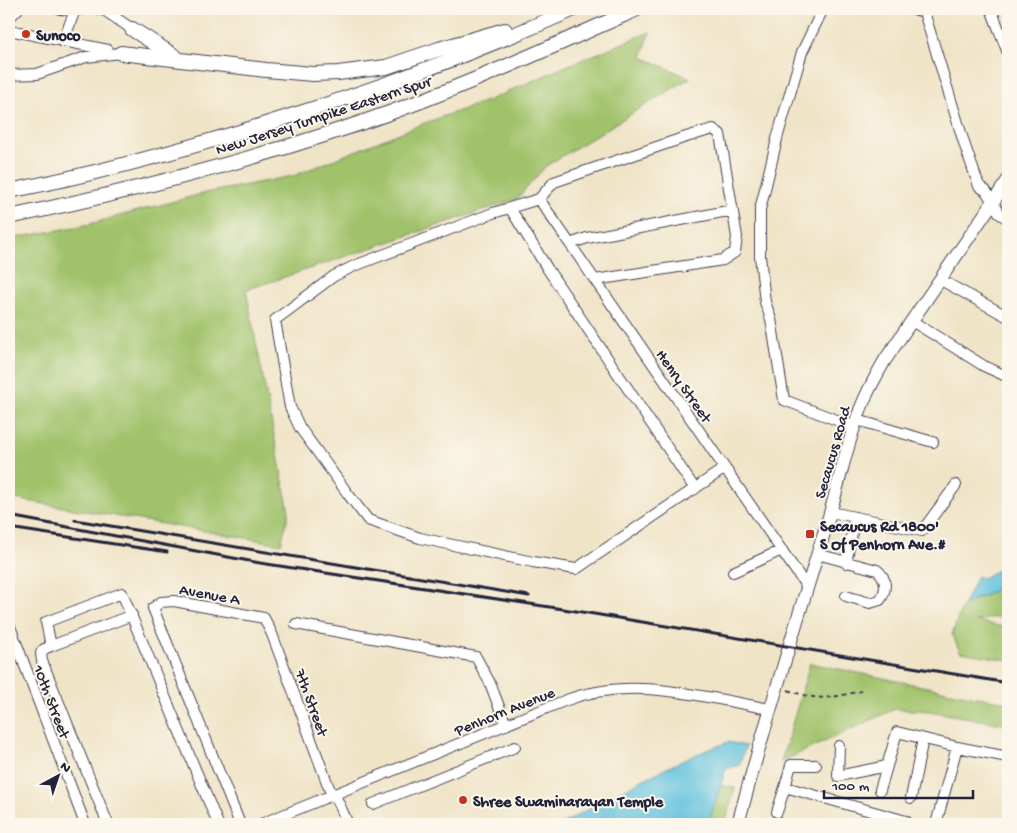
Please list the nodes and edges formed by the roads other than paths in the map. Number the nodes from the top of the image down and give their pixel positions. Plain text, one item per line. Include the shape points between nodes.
1 (18, 9) edge
2 (60, 9) edge
3 (88, 9) edge
4 (99, 9) edge
5 (637, 9) edge
6 (823, 9) edge
7 (913, 9) edge
8 (991, 9) edge
9 (75, 10) edge
10 (571, 10) edge
11 (9, 18) edge
12 (132, 29) joint
13 (9, 30) edge
14 (63, 42) junction
15 (121, 53) junction
16 (1008, 53) edge
17 (182, 60) junction
18 (9, 75) edge
19 (1008, 180) edge
20 (9, 191) edge
21 (539, 199) junction
22 (992, 203) junction
23 (510, 208) junction
24 (733, 210) junction
25 (9, 217) edge
26 (1008, 219) edge
27 (570, 244) junction
28 (595, 280) junction
29 (941, 280) junction
30 (1008, 317) edge
31 (912, 321) junction
32 (1008, 378) edge
33 (856, 423) junction
34 (933, 442) dead end
35 (725, 468) junction
36 (956, 485) dead end
37 (695, 489) junction
38 (831, 512) junction
39 (854, 517) junction
40 (782, 550) junction
41 (818, 554) junction
42 (846, 563) junction
43 (732, 572) dead end
44 (807, 587) junction
45 (846, 596) dead end
46 (132, 615) junction
47 (264, 618) joint
48 (9, 624) edge
49 (296, 624) dead end
50 (13, 639) edge
51 (51, 646) junction
52 (770, 709) junction
53 (506, 725) junction
54 (923, 739) junction
55 (839, 746) dead end
56 (516, 747) dead end
57 (957, 747) junction
58 (1008, 757) edge
59 (816, 765) dead end
60 (887, 766) junction
61 (785, 787) junction
62 (880, 790) dead end
63 (334, 795) junction
64 (911, 798) dead end
65 (373, 804) dead end
66 (777, 812) dead end
67 (288, 814) junction
68 (906, 821) dead end
69 (85, 824) edge
70 (108, 824) edge
71 (218, 824) edge
72 (240, 824) edge
73 (261, 824) edge
74 (293, 824) edge
75 (348, 824) edge
76 (738, 824) edge
77 (936, 824) edge

1 - 11 street
2 - 9 street
3 - 9 street
4 - 12 street
5 - 25 highway, New Jersey Turnpike Eastern Spur via 468,83 332,132 157,183
6 - 33 street via 802,52 778,135 760,210 760,256 765,302 771,319 784,400
7 - 22 street via 924,12 979,186 986,190
8 - 16 street
9 - 14 street
10 - 17 highway via 395,65 362,71 301,73
10 - 20 highway, New Jersey Turnpike Eastern Spur via 442,64 312,110 137,162
12 - 17 highway
13 - 14 street
14 - 15 street
15 - 17 highway
15 - 18 street via 86,57 37,74
19 - 22 main road, Secaucus Road
21 - 23 street
21 - 24 street via 554,182 713,129 720,134
21 - 27 street, Henry Street
22 - 26 street
22 - 29 main road, Secaucus Road
23 - 37 street
23 - 37 street via 354,266 334,276 275,320 290,407 300,428 368,520 420,538 576,569
24 - 27 street
24 - 28 street via 738,237 735,252 724,260
27 - 28 street, Henry Street
28 - 35 street, Henry Street
29 - 30 street
29 - 31 main road, Secaucus Road
31 - 32 street
31 - 33 main road, Secaucus Road via 872,382
33 - 34 street
33 - 38 main road, Secaucus Road via 836,473
35 - 37 street
35 - 40 street, Henry Street
36 - 39 street via 922,531
38 - 39 street
38 - 41 main road, Secaucus Road
39 - 42 street
40 - 43 street
40 - 44 street, Henry Street
41 - 42 street
41 - 44 main road, Secaucus Road
42 - 45 street via 877,570 883,575 885,585 880,600 870,603
44 - 52 main road, Secaucus Road
46 - 51 street
46 - 51 street via 122,593 46,622
46 - 71 street
47 - 63 street, 7th Street
47 - 72 street, Avenue A via 174,601 161,602 153,608
48 - 50 street, 10th Street
49 - 53 street via 476,657
50 - 69 street, 10th Street
51 - 70 street via 41,653 42,661
52 - 53 street, Penhorn Avenue via 655,689 622,688 580,695
52 - 76 main road, Secaucus Road
53 - 63 street, Penhorn Avenue
54 - 57 street
54 - 60 street via 897,732
54 - 64 street
55 - 60 street via 838,776
56 - 65 street
57 - 58 street
57 - 77 street
59 - 61 street via 791,765
60 - 62 street
61 - 66 street
61 - 68 street
63 - 67 street, Penhorn Avenue
63 - 75 street, 7th Street
67 - 73 street, Penhorn Avenue
67 - 74 street

